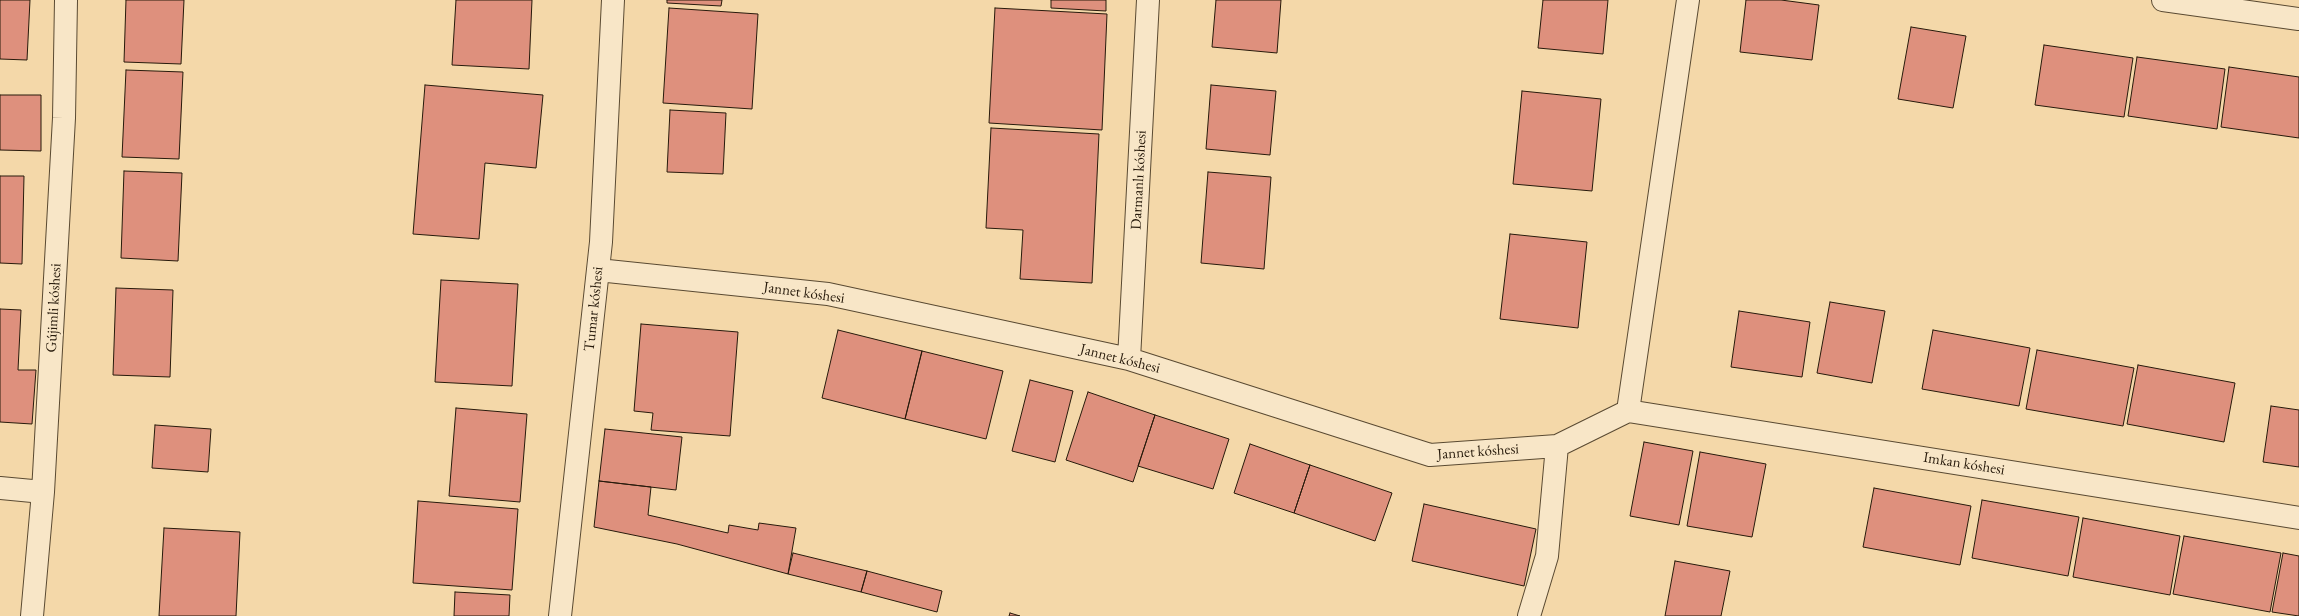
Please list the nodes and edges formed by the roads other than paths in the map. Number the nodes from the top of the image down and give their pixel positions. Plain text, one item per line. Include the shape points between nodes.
1 (66, 0) edge
2 (613, 0) edge
3 (1148, 0) edge
4 (1688, 0) edge
5 (2164, 0) edge
6 (2299, 19) edge
7 (598, 270) junction
8 (1130, 359) junction
9 (1628, 411) junction
10 (1557, 446) junction
11 (0, 488) edge
12 (44, 492) junction
13 (2299, 518) edge
14 (32, 616) edge
15 (560, 616) edge
16 (1529, 616) edge

1 - 12 street, Gújimli kóshesi via 64,118
2 - 7 street, Tumar kóshesi
3 - 8 street, Darmanlı kóshesi
4 - 9 street
5 - 6 street
7 - 8 street, Jannet kóshesi via 828,294
7 - 15 street, Tumar kóshesi
8 - 10 street, Jannet kóshesi via 1430,455
9 - 10 street, Jannet kóshesi
9 - 13 street, Imkan kóshesi
10 - 16 street via 1547,556
11 - 12 street
12 - 14 street, Gújimli kóshesi

